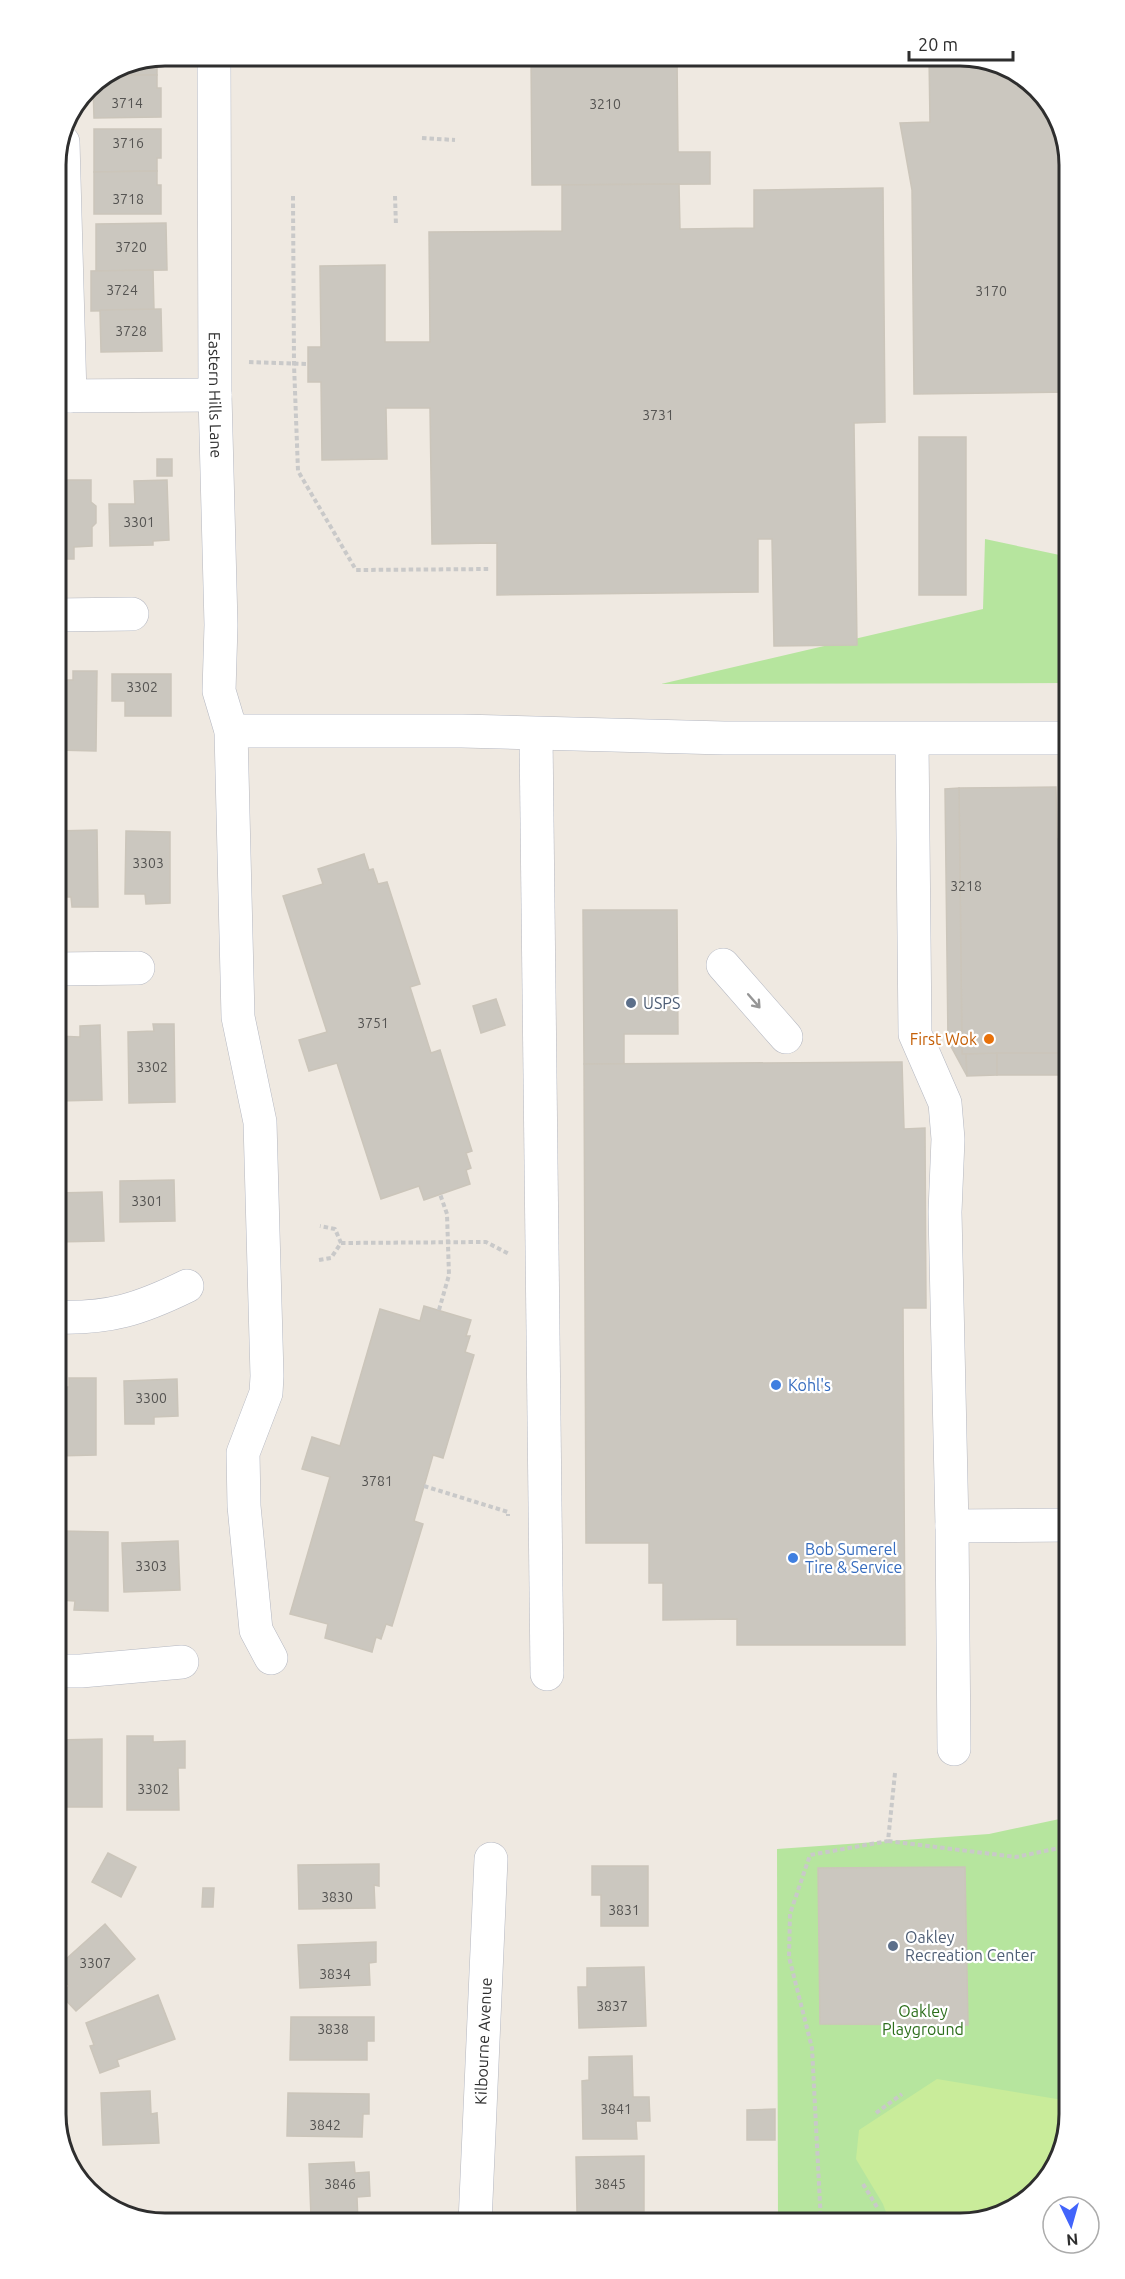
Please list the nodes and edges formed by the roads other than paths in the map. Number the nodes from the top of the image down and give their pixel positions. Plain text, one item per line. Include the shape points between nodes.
1 (214, 66) edge
2 (215, 395) junction
3 (66, 396) edge
4 (132, 614) dead end
5 (66, 615) edge
6 (231, 731) junction
7 (536, 734) junction
8 (1059, 738) edge
9 (912, 740) junction
10 (723, 965) dead end
11 (138, 968) dead end
12 (66, 969) edge
13 (786, 1037) dead end
14 (187, 1286) dead end
15 (66, 1317) edge
16 (1059, 1525) edge
17 (952, 1526) junction
18 (271, 1658) dead end
19 (182, 1662) dead end
20 (66, 1671) edge
21 (546, 1674) dead end
22 (954, 1749) dead end
23 (491, 1859) dead end
24 (475, 2213) edge

1 - 2 street, Eastern Hills Lane
2 - 3 street
2 - 6 street, Eastern Hills Lane via 219,691
4 - 5 street
6 - 7 street
6 - 18 street, Eastern Hills Lane via 238,1017 260,1122 267,1376 266,1393 243,1453 244,1506 255,1630
7 - 9 street
7 - 21 street
8 - 9 street
9 - 17 street via 915,1035 945,1103 947,1130 945,1212
10 -> 13 street
11 - 12 street
14 - 15 street via 147,1305 103,1316
16 - 17 street
17 - 22 street
19 - 20 street
23 - 24 street, Kilbourne Avenue

